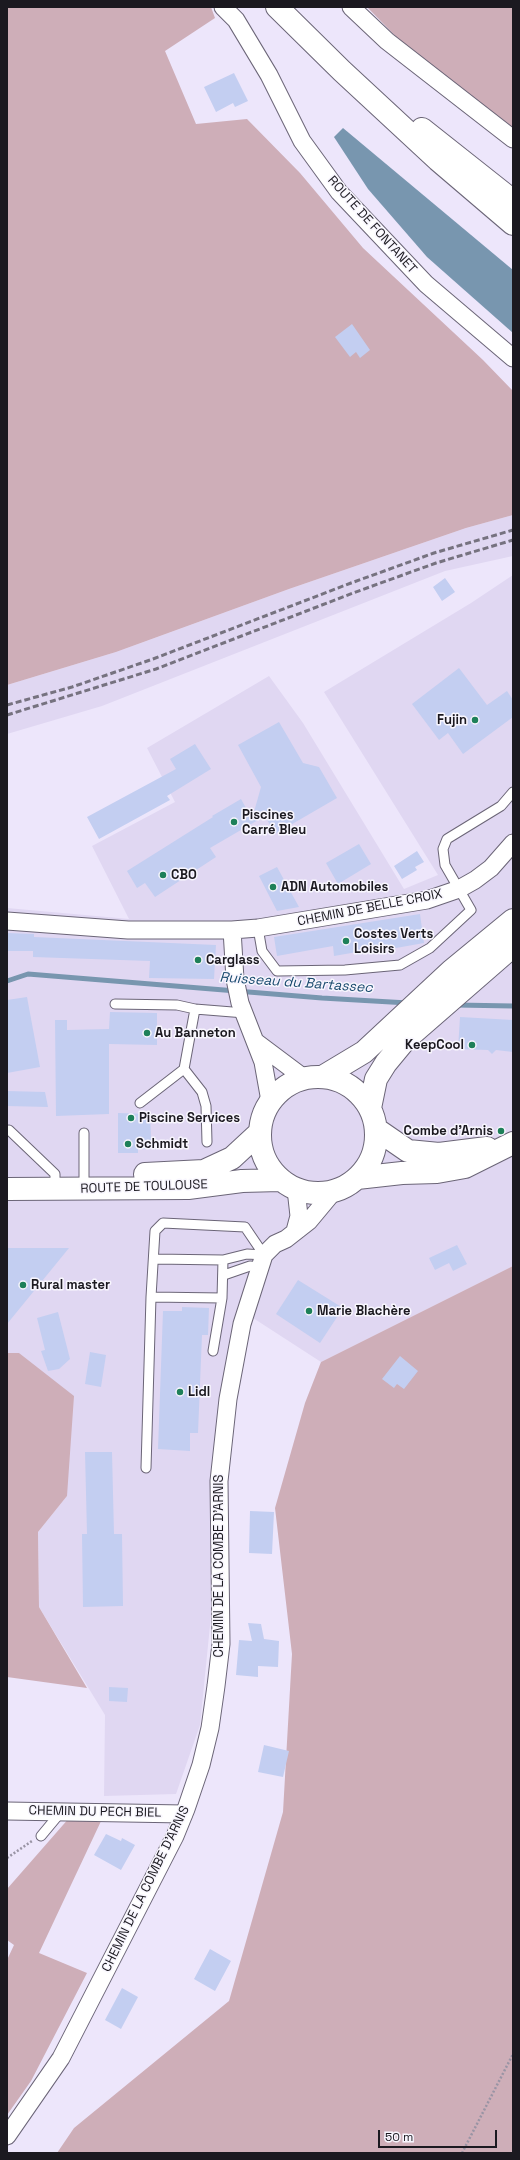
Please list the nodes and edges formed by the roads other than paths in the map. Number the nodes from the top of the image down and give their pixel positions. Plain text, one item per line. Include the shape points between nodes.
1 (223, 7) edge
2 (277, 7) edge
3 (351, 7) edge
4 (342, 71) junction
5 (513, 138) edge
6 (513, 200) edge
7 (513, 224) edge
8 (513, 358) edge
9 (513, 792) edge
10 (513, 843) edge
11 (459, 889) junction
12 (513, 920) edge
13 (7, 921) edge
14 (258, 928) junction
15 (232, 930) junction
16 (513, 946) edge
17 (460, 977) junction
18 (115, 1004) dead end
19 (243, 1008) junction
20 (195, 1009) junction
21 (398, 1032) junction
22 (256, 1042) junction
23 (184, 1069) junction
24 (314, 1077) junction
25 (270, 1101) junction
26 (140, 1103) dead end
27 (370, 1108) junction
28 (376, 1129) junction
29 (9, 1130) dead end
30 (84, 1133) dead end
31 (259, 1133) junction
32 (207, 1142) dead end
33 (510, 1144) edge
34 (7, 1174) edge
35 (357, 1178) junction
36 (55, 1182) junction
37 (83, 1182) junction
38 (288, 1184) junction
39 (7, 1189) edge
40 (334, 1191) junction
41 (295, 1231) junction
42 (155, 1259) junction
43 (224, 1260) junction
44 (262, 1261) junction
45 (224, 1275) junction
46 (151, 1297) junction
47 (222, 1298) junction
48 (214, 1351) dead end
49 (146, 1468) dead end
50 (7, 1811) edge
51 (61, 1812) junction
52 (184, 1814) junction
53 (41, 1836) road end
54 (7, 2136) edge

1 - 8 street, ROUTE DE FONTANET via 236,20 269,75 302,141 339,192 426,284
2 - 4 main road
3 - 5 street via 387,41
4 - 6 main road via 448,147
4 - 7 main road via 438,160
9 - 11 lane via 501,806 447,839 443,849 445,865
10 - 11 street, CHEMIN DE BELLE CROIX via 491,868
11 - 14 street, CHEMIN DE BELLE CROIX via 427,900
11 - 14 lane via 471,910 430,948 400,966 277,971 262,951
12 - 17 main road
13 - 15 street, CHEMIN DE BELLE CROIX via 128,930
14 - 15 street, CHEMIN DE BELLE CROIX
15 - 19 street via 235,979
16 - 17 main road
17 - 21 main road
18 - 20 lane via 177,1005
19 - 20 lane
19 - 22 street
20 - 23 lane
21 - 24 main road
21 - 27 main road via 386,1063 376,1080
22 - 24 street
22 - 25 street via 263,1062
23 - 26 lane
23 - 32 lane via 202,1092 206,1106
24 - 25 main road via 291,1083 279,1090
24 - 27 main road via 343,1082 358,1093
25 - 31 main road via 262,1116
27 - 28 main road
28 - 33 main road via 408,1151 438,1154
28 - 35 main road via 369,1164
29 - 36 lane
30 - 37 lane
31 - 37 main road, ROUTE DE TOULOUSE via 232,1158 204,1171
31 - 38 main road via 261,1150 269,1166
33 - 35 main road via 465,1167 437,1172
34 - 36 main road, ROUTE DE TOULOUSE
35 - 40 main road via 347,1186
36 - 37 main road, ROUTE DE TOULOUSE
36 - 39 main road, ROUTE DE TOULOUSE
37 - 38 main road, ROUTE DE TOULOUSE via 188,1188 242,1181
38 - 40 main road via 322,1193
38 - 41 street via 299,1216
40 - 41 street via 309,1221
41 - 44 street via 275,1244
42 - 43 lane
42 - 44 lane via 155,1231 163,1223 245,1226
42 - 46 lane
43 - 44 lane via 246,1254
43 - 45 lane
44 - 45 lane
44 - 52 street, CHEMIN DE LA COMBE D'ARNIS via 242,1324 218,1481 221,1644 216,1686 201,1765
45 - 47 lane
46 - 47 lane
46 - 49 lane
47 - 48 lane
50 - 51 street, CHEMIN DU PECH BIEL
51 - 52 street, CHEMIN DU PECH BIEL
51 - 53 lane
52 - 54 street, CHEMIN DE LA COMBE D'ARNIS via 61,2058

